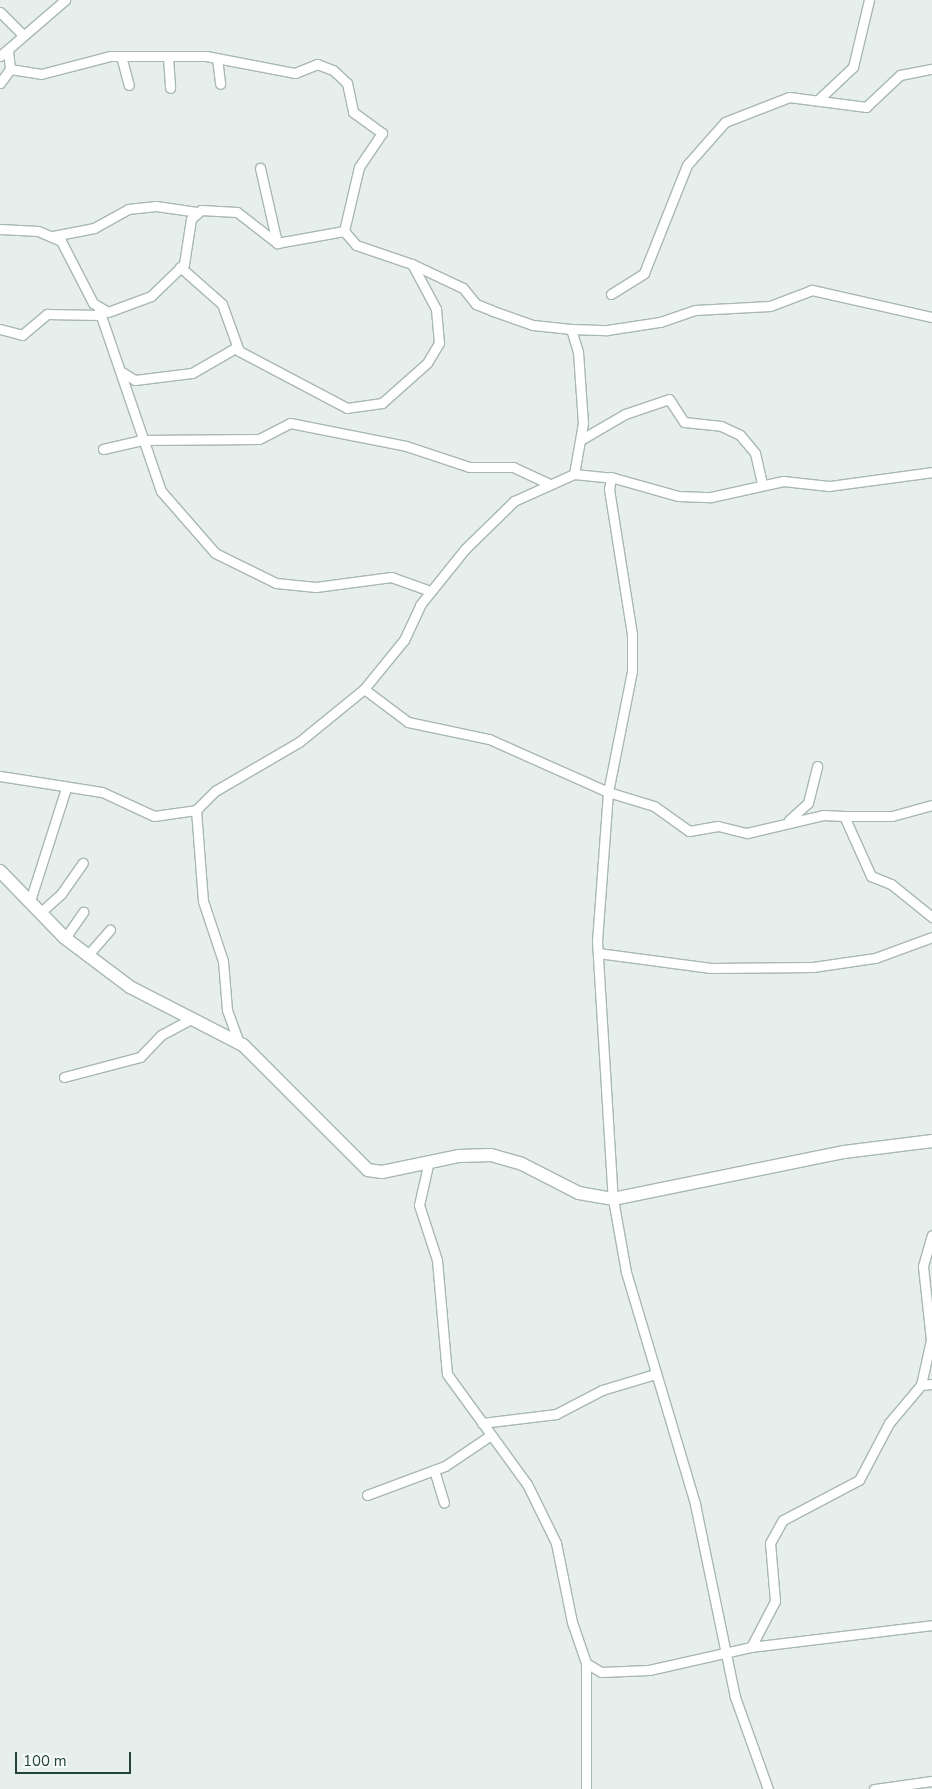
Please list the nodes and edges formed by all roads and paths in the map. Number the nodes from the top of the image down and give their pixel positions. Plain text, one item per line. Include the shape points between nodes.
1 (65, 0) edge
2 (869, 0) edge
3 (0, 12) edge
4 (22, 34) junction
5 (4, 53) edge
6 (121, 56) junction
7 (168, 57) junction
8 (217, 58) junction
9 (10, 69) junction
10 (932, 69) edge
11 (0, 83) edge
12 (220, 84) dead end
13 (129, 85) dead end
14 (170, 88) dead end
15 (819, 99) junction
16 (260, 168) dead end
17 (197, 212) junction
18 (0, 230) edge
19 (344, 231) junction
20 (53, 236) junction
21 (277, 243) junction
22 (412, 264) junction
23 (180, 267) junction
24 (611, 294) dead end
25 (100, 312) junction
26 (932, 316) edge
27 (0, 329) edge
28 (571, 329) junction
29 (237, 347) junction
30 (122, 372) junction
31 (582, 439) junction
32 (142, 440) junction
33 (102, 449) dead end
34 (932, 472) edge
35 (574, 474) junction
36 (611, 477) junction
37 (549, 484) junction
38 (762, 484) junction
39 (430, 591) junction
40 (364, 689) junction
41 (817, 766) dead end
42 (0, 776) edge
43 (66, 788) junction
44 (608, 792) junction
45 (932, 806) edge
46 (196, 810) junction
47 (844, 816) junction
48 (787, 821) junction
49 (83, 863) dead end
50 (0, 871) edge
51 (30, 901) junction
52 (41, 912) junction
53 (83, 912) dead end
54 (932, 917) edge
55 (110, 930) dead end
56 (932, 937) edge
57 (65, 938) junction
58 (598, 952) junction
59 (87, 956) junction
60 (189, 1020) junction
61 (238, 1041) junction
62 (64, 1077) dead end
63 (932, 1141) edge
64 (428, 1165) junction
65 (613, 1199) junction
66 (932, 1235) edge
67 (655, 1374) junction
68 (932, 1384) edge
69 (921, 1385) junction
70 (482, 1423) junction
71 (491, 1435) junction
72 (434, 1470) junction
73 (366, 1495) dead end
74 (444, 1503) dead end
75 (932, 1625) edge
76 (752, 1647) junction
77 (725, 1656) junction
78 (586, 1663) junction
79 (932, 1781) edge
80 (586, 1789) edge
81 (768, 1789) edge
82 (874, 1789) edge

1 - 4 street
2 - 15 street via 853,68
3 - 4 street
4 - 5 street
5 - 9 street
6 - 7 street
6 - 9 street via 102,57 48,74
6 - 13 street
7 - 8 street
7 - 14 street
8 - 12 street
8 - 19 street via 295,73 324,65 347,83 353,112 382,133 359,167
9 - 11 street
10 - 15 street via 900,75 866,107
15 - 24 street via 777,99 719,127 687,164 644,273
16 - 21 street
17 - 20 street via 156,206 128,209 94,228
17 - 21 street via 207,208 237,212
17 - 23 street via 191,219 189,255
18 - 20 street
19 - 21 street
19 - 22 street via 356,245
20 - 25 street via 67,250
22 - 28 street via 463,288 476,304 493,311 533,325
22 - 29 street via 436,310 439,343 427,363 382,403 347,408
23 - 25 street via 151,296 123,309
23 - 29 street via 222,304
25 - 27 street via 47,314 22,335
25 - 30 street
26 - 28 street via 812,290 770,306 695,310 660,322 607,330
28 - 31 street via 578,352
29 - 30 street via 192,373 135,380
30 - 32 street
31 - 35 street
31 - 38 street via 624,414 670,399 684,422 721,426 740,435 755,453
32 - 33 street
32 - 37 street via 259,439 290,423 406,446 469,468 513,467
32 - 39 street via 161,491 224,559 260,578 307,588 386,577
34 - 38 street via 829,486 783,481
35 - 36 street
35 - 37 street
36 - 38 street via 678,496 710,497
36 - 44 street via 632,655
37 - 39 street via 504,508
39 - 40 street via 404,640
40 - 44 street via 408,722 489,739
40 - 46 street via 299,742 214,791
41 - 48 street via 808,803
42 - 43 street
43 - 46 street via 113,796 154,816
43 - 51 street
44 - 48 street via 654,806 689,831 718,826 747,833
44 - 58 street
45 - 47 street via 892,816
46 - 61 street via 203,901 224,960 227,1010
47 - 48 street
47 - 54 street via 871,876 891,884
49 - 52 street via 61,894
50 - 51 main road
51 - 52 main road
52 - 57 main road
53 - 57 street
55 - 59 street
56 - 58 street via 875,958 813,967 711,968
57 - 59 main road
58 - 65 street
59 - 60 main road via 146,997
60 - 61 main road
60 - 62 street via 161,1035 140,1057
61 - 64 main road via 361,1166 382,1172
63 - 65 main road via 844,1152
64 - 65 main road via 459,1156 490,1155 522,1164 578,1193
64 - 70 street via 419,1205 437,1260 447,1374
65 - 67 street via 626,1272
66 - 69 street via 923,1266 931,1340
67 - 70 street via 602,1390 556,1414
67 - 77 street via 695,1504
68 - 69 street
69 - 76 street via 889,1423 859,1480 783,1520 770,1543 775,1601
70 - 71 street
71 - 72 street via 474,1449
71 - 78 street via 545,1516 561,1560 572,1622
72 - 73 street
72 - 74 street
75 - 76 street
76 - 77 street
77 - 78 street via 607,1673
77 - 81 street via 743,1727
78 - 80 street
79 - 82 street

